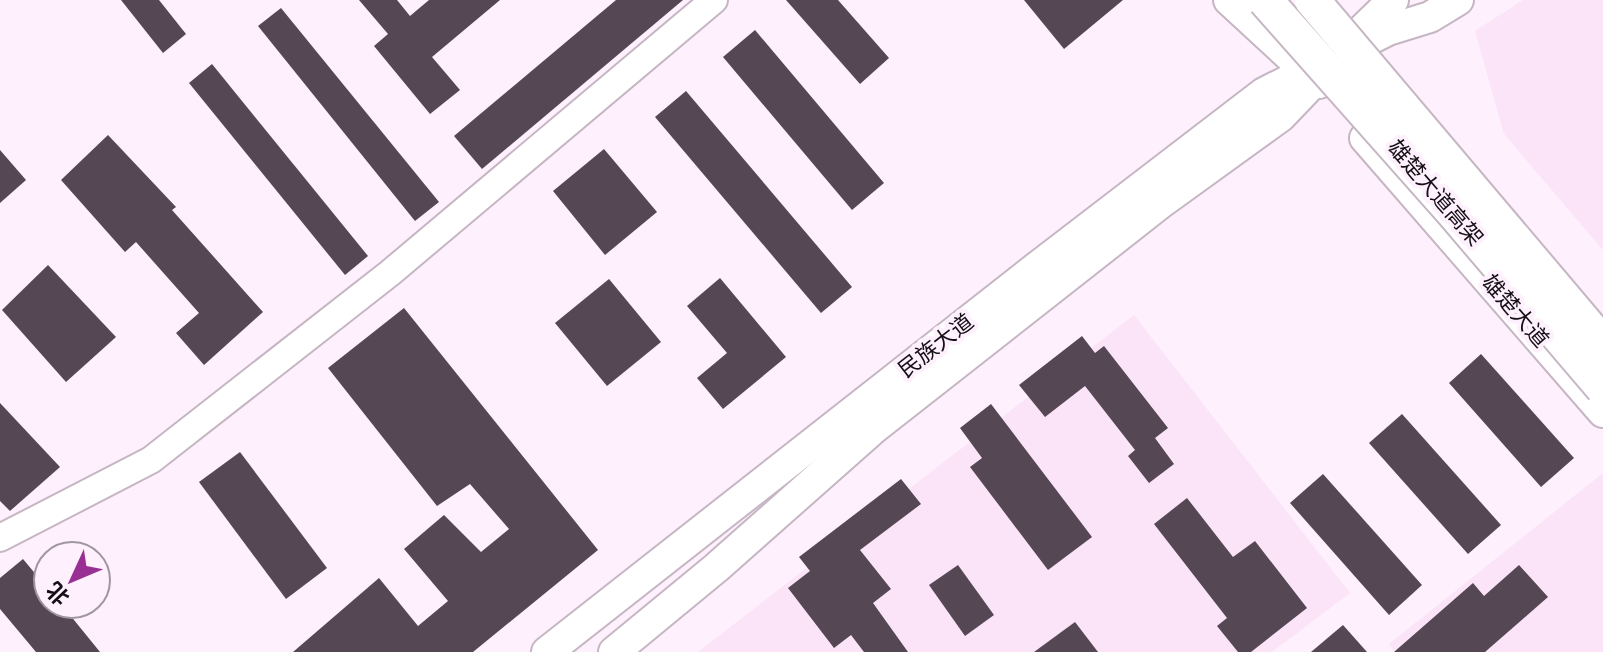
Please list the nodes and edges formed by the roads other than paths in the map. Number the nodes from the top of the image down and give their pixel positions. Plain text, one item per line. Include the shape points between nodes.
1 (714, 0) edge
2 (1229, 0) edge
3 (1265, 0) edge
4 (1312, 0) edge
5 (1329, 0) edge
6 (1393, 0) edge
7 (1458, 0) edge
8 (1351, 47) junction
9 (1312, 75) junction
10 (1603, 323) edge
11 (1603, 344) edge
12 (1603, 388) edge
13 (1603, 412) edge
14 (0, 538) edge
15 (547, 652) edge
16 (614, 652) edge

1 - 14 street via 390,273 151,460
2 - 9 main road, 雄楚大道
3 - 12 highway, 雄楚大道高架, bridge
4 - 11 highway, 雄楚大道高架, bridge
5 - 8 main road
6 - 8 main road, 民族大道
7 - 8 main road, 民族大道 via 1430,17
8 - 9 main road, 民族大道
8 - 10 main road
9 - 13 main road, 雄楚大道
9 - 15 main road, 民族大道 via 1264,93
9 - 16 main road, 民族大道 via 1281,116 1162,202 873,429

